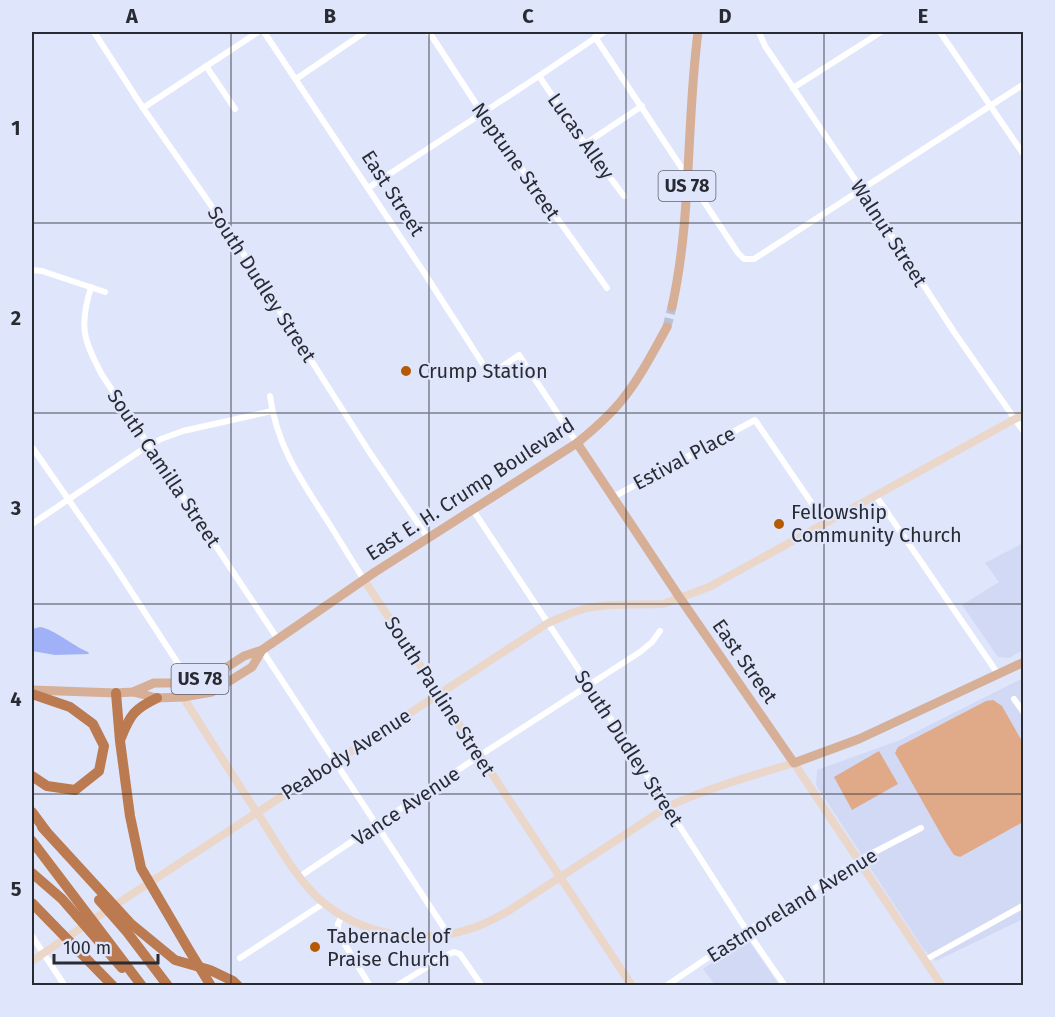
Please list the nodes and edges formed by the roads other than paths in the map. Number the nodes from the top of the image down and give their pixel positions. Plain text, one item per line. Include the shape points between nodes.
1 (94, 32) edge
2 (258, 32) edge
3 (264, 32) edge
4 (365, 32) edge
5 (429, 32) edge
6 (604, 32) edge
7 (698, 32) edge
8 (759, 32) edge
9 (880, 32) edge
10 (940, 32) edge
11 (595, 37) junction
12 (206, 66) junction
13 (539, 76) junction
14 (296, 79) junction
15 (1023, 84) edge
16 (793, 88) junction
17 (642, 106) junction
18 (990, 106) junction
19 (143, 108) junction
20 (235, 109) dead end
21 (482, 113) junction
22 (585, 144) junction
23 (1023, 155) edge
24 (687, 177) junction
25 (368, 188) junction
26 (862, 190) junction
27 (624, 196) dead end
28 (32, 270) edge
29 (91, 287) junction
30 (607, 288) dead end
31 (105, 292) dead end
32 (672, 307) tunnel mouth
33 (666, 327) tunnel mouth
34 (270, 396) dead end
35 (272, 411) junction
36 (1023, 414) edge
37 (1015, 420) junction
38 (1023, 432) edge
39 (577, 443) junction
40 (148, 446) junction
41 (32, 447) edge
42 (613, 496) junction
43 (876, 496) junction
44 (68, 500) junction
45 (472, 510) junction
46 (32, 524) edge
47 (826, 524) junction
48 (428, 538) junction
49 (364, 580) junction
50 (680, 598) junction
51 (548, 623) junction
52 (660, 631) dead end
53 (277, 638) junction
54 (262, 650) junction
55 (1023, 662) edge
56 (998, 675) junction
57 (188, 681) junction
58 (589, 685) junction
59 (32, 692) edge
60 (133, 692) junction
61 (116, 693) junction
62 (438, 694) junction
63 (183, 697) junction
64 (157, 698) junction
65 (1014, 699) dead end
66 (1023, 713) edge
67 (120, 741) junction
68 (479, 756) junction
69 (336, 762) junction
70 (794, 763) junction
71 (32, 776) edge
72 (667, 807) junction
73 (32, 812) edge
74 (257, 813) junction
75 (377, 826) junction
76 (921, 828) dead end
77 (32, 841) edge
78 (859, 860) junction
79 (32, 873) edge
80 (299, 877) junction
81 (560, 877) junction
82 (66, 895) junction
83 (32, 903) edge
84 (324, 903) junction
85 (1023, 905) edge
86 (342, 915) junction
87 (128, 928) junction
88 (747, 931) junction
89 (448, 934) junction
90 (32, 936) edge
91 (43, 953) junction
92 (240, 958) dead end
93 (926, 960) junction
94 (32, 961) edge
95 (211, 985) edge
96 (65, 986) edge
97 (112, 986) edge
98 (140, 986) edge
99 (168, 986) edge
100 (238, 986) edge
101 (370, 986) edge
102 (396, 986) edge
103 (482, 986) edge
104 (632, 986) edge
105 (666, 986) edge
106 (785, 986) edge
107 (942, 986) edge

1 - 19 street, South Dudley Street
2 - 12 street
3 - 14 street, East Street
4 - 14 street
5 - 21 street, Neptune Street
6 - 11 street
7 - 24 main road, US 78
8 - 16 street, Walnut Street
9 - 16 street
10 - 18 street
11 - 13 street
11 - 17 street
12 - 19 street
12 - 20 street
13 - 21 street
13 - 22 street, Lucas Alley
14 - 25 street, East Street
15 - 18 street
16 - 26 street, Walnut Street
17 - 22 street
17 - 24 street
18 - 23 street
18 - 26 street
19 - 48 street, South Dudley Street via 231,234
21 - 25 street
21 - 30 street, Neptune Street
22 - 27 street, Lucas Alley
24 - 26 street via 744,259 753,259
24 - 32 main road, US 78 via 682,251
25 - 39 street, East Street via 490,375 519,355
26 - 37 street, Walnut Street
28 - 29 street
29 - 31 street
29 - 40 street, South Camilla Street via 83,322 90,353
33 - 39 main road, East E. H. Crump Boulevard / US 78 via 622,401
34 - 35 street, South Pauline Street
35 - 40 street via 183,431
35 - 49 street, South Pauline Street via 288,458
36 - 37 main road
37 - 38 street, Walnut Street
37 - 43 main road
39 - 42 main road, East Street
39 - 45 main road, East E. H. Crump Boulevard / US 78
40 - 44 street
40 - 53 street, South Camilla Street
41 - 44 street
42 - 47 street, Estival Place via 755,420
42 - 50 main road, East Street
43 - 47 main road
43 - 56 street
44 - 46 street
44 - 57 street
45 - 48 main road, East E. H. Crump Boulevard / US 78
45 - 51 street, South Dudley Street
47 - 50 main road via 709,587
48 - 49 main road, East E. H. Crump Boulevard / US 78
49 - 53 main road, East E. H. Crump Boulevard / US 78
49 - 62 main road, South Pauline Street
50 - 51 main road, Peabody Avenue via 663,604 586,608
50 - 70 main road, East Street
51 - 58 street, South Dudley Street
51 - 62 main road, Peabody Avenue
52 - 58 street, Vance Avenue via 647,647
53 - 54 main road, East E. H. Crump Boulevard / US 78
54 - 57 main road, East E. H. Crump Boulevard / US 78 via 207,678
54 - 63 main road, East E. H. Crump Boulevard / US 78 via 252,667 226,684 212,692
54 - 69 street
55 - 56 main road
56 - 70 main road via 859,739
57 - 60 main road, East E. H. Crump Boulevard / US 78 via 154,683
58 - 68 street, Vance Avenue
58 - 72 street, South Dudley Street
59 - 61 main road, US 78
59 - 71 highway via 70,707 93,724 105,746 99,771 75,790 47,786
60 - 61 main road, US 78
60 - 64 main road, East E. H. Crump Boulevard / US 78
61 - 67 highway
62 - 68 main road, South Pauline Street
62 - 69 main road, Peabody Avenue
63 - 64 main road, East E. H. Crump Boulevard / US 78
63 - 74 main road
64 - 67 highway via 134,712
65 - 66 street
67 - 95 highway via 141,868
68 - 75 street, Vance Avenue
68 - 81 main road, South Pauline Street
69 - 74 main road, Peabody Avenue
69 - 75 street
70 - 72 main road via 719,785
70 - 78 main road, East Street
72 - 81 main road
72 - 88 street, South Dudley Street
73 - 87 highway
74 - 80 main road
74 - 91 main road, Peabody Avenue
75 - 80 street, Vance Avenue
75 - 89 street
76 - 78 street, Eastmoreland Avenue
77 - 82 highway
78 - 88 street, Eastmoreland Avenue
78 - 93 main road, East Street
79 - 82 highway
80 - 84 main road
81 - 89 main road via 501,915
81 - 104 main road, South Pauline Street
82 - 98 highway
83 - 97 highway
84 - 86 main road
84 - 92 street
85 - 93 street
86 - 89 main road via 396,935
86 - 101 street via 338,933
87 - 99 highway
87 - 100 highway via 175,960 210,970
88 - 105 street, Eastmoreland Avenue
88 - 106 street, South Dudley Street
90 - 91 street
91 - 94 main road, Peabody Avenue
91 - 96 street
93 - 107 main road, East Street
102 - 103 street via 454,952 460,954

